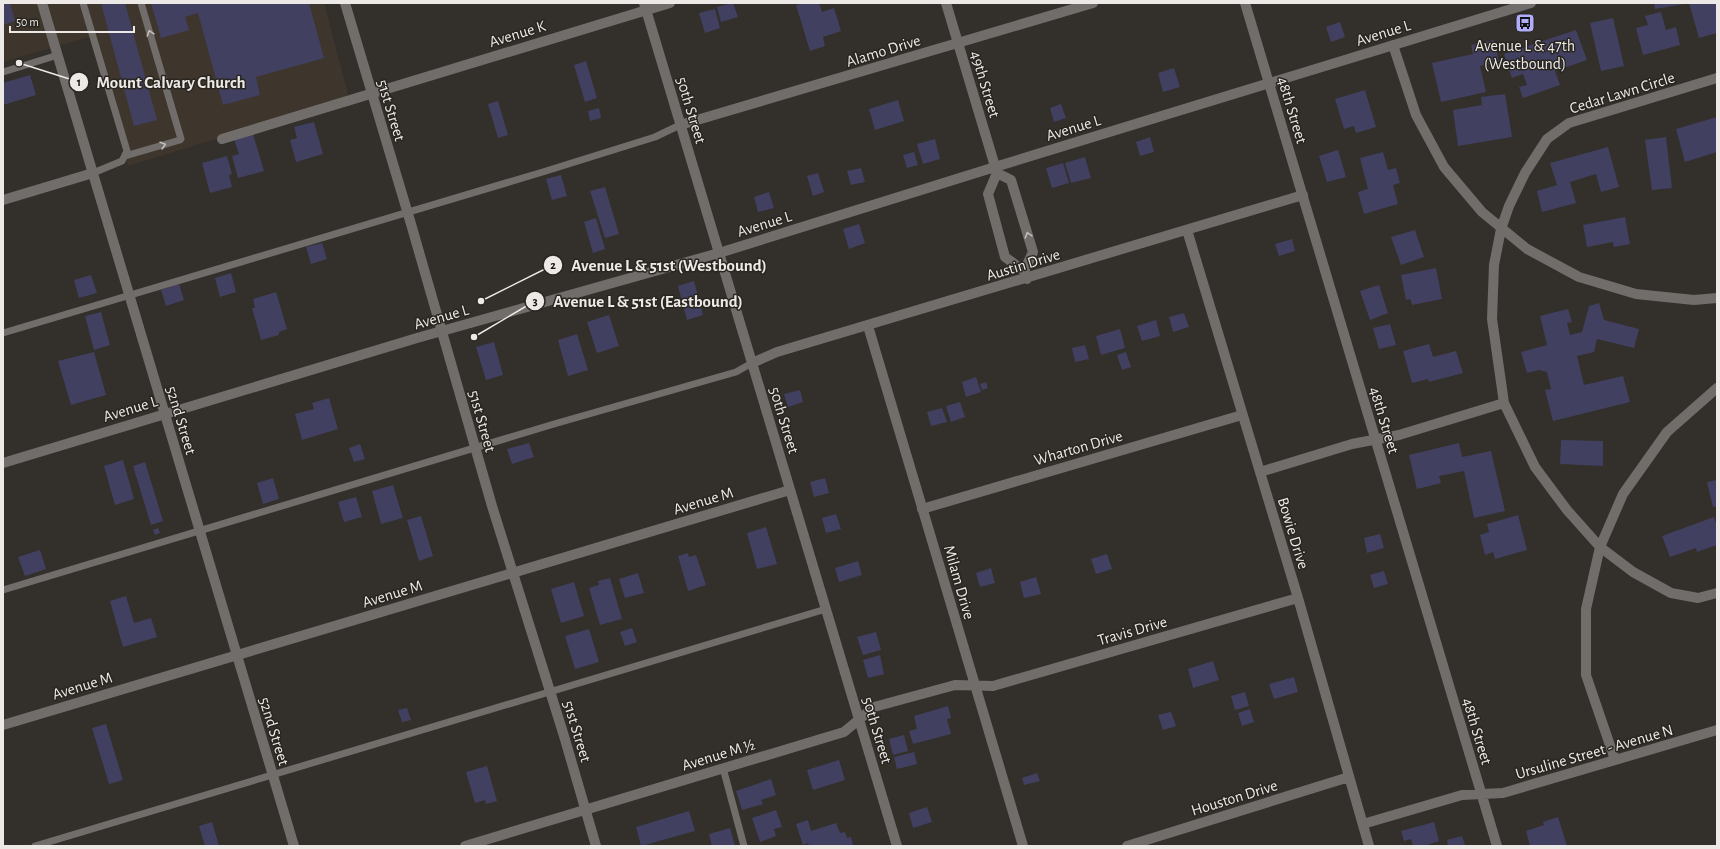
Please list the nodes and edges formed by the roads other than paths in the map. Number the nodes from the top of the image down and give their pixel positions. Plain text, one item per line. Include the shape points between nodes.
1 (42, 3) edge
2 (83, 3) edge
3 (141, 3) edge
4 (345, 3) edge
5 (670, 3) edge
6 (946, 3) edge
7 (1093, 3) edge
8 (1245, 3) edge
9 (1531, 3) edge
10 (645, 7) edge
11 (958, 43) junction
12 (1394, 45) junction
13 (58, 55) junction
14 (3, 72) edge
15 (1717, 78) edge
16 (1269, 83) junction
17 (372, 92) junction
18 (680, 125) junction
19 (222, 138) dead end
20 (125, 156) junction
21 (996, 170) junction
22 (93, 173) junction
23 (1303, 195) junction
24 (3, 200) edge
25 (407, 212) junction
26 (1501, 229) junction
27 (1187, 230) junction
28 (719, 253) junction
29 (1026, 275) junction
30 (129, 296) junction
31 (1717, 298) edge
32 (868, 326) junction
33 (442, 331) junction
34 (3, 333) edge
35 (752, 363) junction
36 (1717, 388) edge
37 (1504, 403) junction
38 (164, 413) junction
39 (1242, 415) junction
40 (1375, 439) junction
41 (475, 448) junction
42 (3, 463) edge
43 (1260, 472) junction
44 (790, 490) junction
45 (922, 509) junction
46 (199, 531) junction
47 (1600, 547) junction
48 (513, 572) junction
49 (3, 590) edge
50 (1717, 594) edge
51 (1298, 598) junction
52 (826, 610) junction
53 (237, 655) junction
54 (974, 685) junction
55 (550, 692) junction
56 (859, 718) junction
57 (3, 725) edge
58 (1717, 730) edge
59 (1615, 760) junction
60 (723, 768) junction
61 (273, 775) junction
62 (1350, 778) junction
63 (1481, 794) junction
64 (585, 809) junction
65 (1362, 824) junction
66 (35, 846) edge
67 (294, 846) edge
68 (465, 846) edge
69 (596, 846) edge
70 (744, 846) edge
71 (896, 846) edge
72 (1023, 846) edge
73 (1127, 846) edge
74 (1369, 846) edge
75 (1497, 846) edge

1 - 13 street, 52nd Street
2 - 20 lane via 127,151
20 -> 3 lane via 181,138
4 - 17 street, 51st Street
5 - 10 street, Avenue K
6 - 11 street, 49th Street
7 - 11 street, Alamo Drive
8 - 16 street, 48th Street
9 - 12 street, Avenue L
10 - 17 street, Avenue K
10 - 18 street, 50th Street
11 - 18 street, Alamo Drive
11 - 21 street, 49th Street
12 - 16 street, Avenue L
12 - 26 street via 1416,115 1444,167 1482,212
13 - 14 lane
13 - 22 street, 52nd Street
15 - 26 street, Cedar Lawn Circle via 1569,123 1547,139 1525,173
16 - 21 street, Avenue L
16 - 23 street, 48th Street
17 - 19 street, Avenue K
17 - 25 street, 51st Street
18 - 25 lane via 655,137
18 - 28 street, 50th Street
20 - 22 lane via 122,161
21 - 28 street, Avenue L
29 -> 21 street via 1033,252 1011,180
21 - 29 street via 988,194 1005,257
22 - 24 street
22 - 30 street, 52nd Street
23 - 27 street, Austin Drive
23 - 40 street, 48th Street
25 - 30 lane
25 - 33 street, 51st Street
26 - 31 street via 1527,249 1579,277 1636,294 1694,300
26 - 37 street, Cedar Lawn Circle via 1494,265 1492,319
27 - 29 street, Austin Drive
27 - 39 street, Bowie Drive
28 - 33 street, Avenue L
28 - 35 street, 50th Street
29 - 32 street, Austin Drive
30 - 34 lane
30 - 38 street, 52nd Street
32 - 35 street, Austin Drive via 778,352
32 - 45 street, Milam Drive
33 - 38 street, Avenue L
33 - 41 street, 51st Street
35 - 41 lane via 736,372
35 - 44 street, 50th Street
36 - 47 street via 1667,432 1623,494
37 - 40 street via 1399,435
37 - 47 street, Cedar Lawn Circle via 1535,467 1567,510
38 - 42 street, Avenue L
38 - 46 street, 52nd Street
39 - 43 street, Bowie Drive
39 - 45 street, Wharton Drive
40 - 43 street
40 - 63 street, 48th Street
41 - 46 lane
41 - 48 street, 51st Street
43 - 51 street, Bowie Drive
44 - 48 street, Avenue M
44 - 52 street, 50th Street
45 - 54 street, Milam Drive
46 - 49 lane
46 - 53 street, 52nd Street
47 - 50 street, Cedar Lawn Circle via 1633,572 1671,593 1698,598
47 - 59 street via 1586,609 1586,675
48 - 53 street, Avenue M
48 - 55 street, 51st Street
51 - 54 street, Travis Drive via 993,686
51 - 62 street, Bowie Drive
52 - 55 lane
52 - 56 street, 50th Street
53 - 57 street, Avenue M
53 - 61 street, 52nd Street
54 - 56 street, Avenue M ½ via 955,685 874,707
54 - 72 street, Milam Drive
55 - 61 lane
55 - 64 street, 51st Street
56 - 60 street, Avenue M ½ via 844,732
56 - 71 street, 50th Street
58 - 59 street, Ursuline Street - Avenue N
59 - 63 street, Ursuline Street - Avenue N via 1503,793
60 - 64 street, Avenue M ½
60 - 70 lane
61 - 66 lane
61 - 67 street, 52nd Street
62 - 65 street, Bowie Drive
62 - 73 street, Houston Drive
63 - 65 street, Ursuline Street - Avenue N via 1462,795
63 - 75 street, 48th Street
64 - 68 street, Avenue M ½
64 - 69 street, 51st Street
65 - 74 street, Bowie Drive

